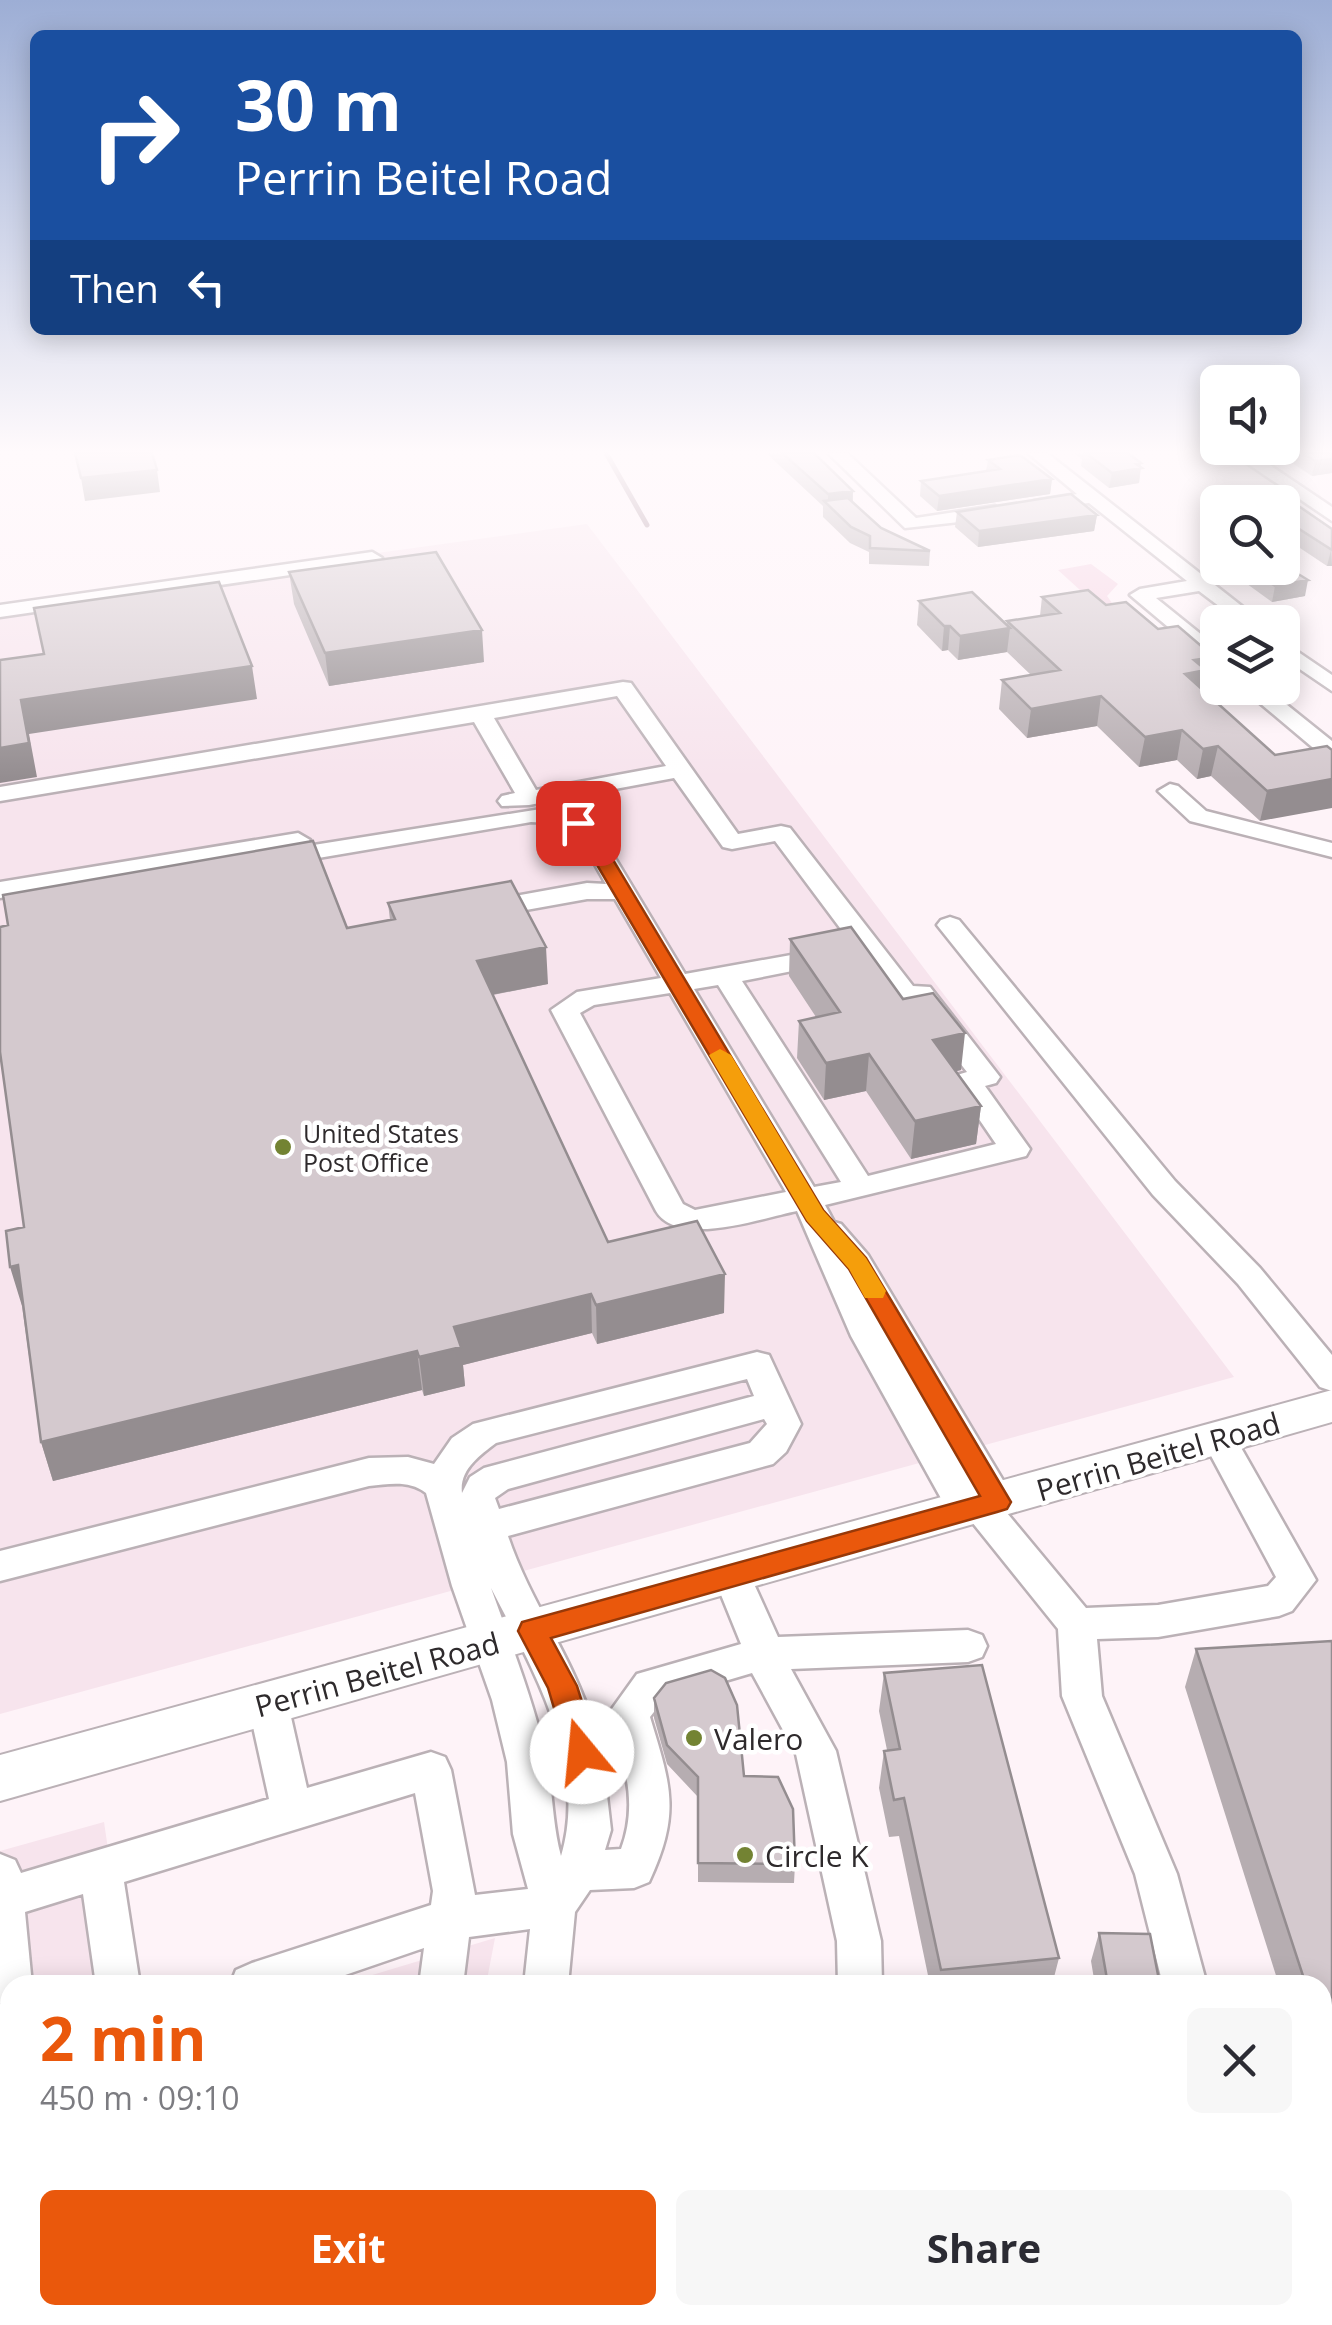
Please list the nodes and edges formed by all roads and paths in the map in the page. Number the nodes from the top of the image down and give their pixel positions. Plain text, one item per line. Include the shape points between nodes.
1 (347, 562) edge
2 (1174, 562) edge
3 (1200, 582) edge
4 (1200, 585) edge
5 (1204, 585) edge
6 (1230, 605) edge
7 (0, 611) edge
8 (1200, 643) edge
9 (1300, 661) edge
10 (1332, 686) edge
11 (1273, 705) edge
12 (482, 714) junction
13 (1332, 753) edge
14 (680, 770) junction
15 (1170, 791) dead end
16 (0, 794) edge
17 (529, 798) junction
18 (1332, 850) edge
19 (0, 890) edge
20 (623, 892) junction
21 (0, 907) edge
22 (452, 916) edge
23 (950, 924) dead end
24 (866, 948) junction
25 (726, 976) junction
26 (676, 982) junction
27 (860, 1188) junction
28 (811, 1208) junction
29 (1332, 1378) edge
30 (1332, 1406) edge
31 (1219, 1439) junction
32 (442, 1486) junction
33 (981, 1506) junction
34 (0, 1566) edge
35 (732, 1575) junction
36 (1077, 1624) junction
37 (512, 1637) junction
38 (968, 1646) dead end
39 (762, 1654) junction
40 (268, 1704) junction
41 (579, 1740) junction
42 (639, 1747) junction
43 (0, 1778) edge
44 (292, 1810) junction
45 (100, 1869) junction
46 (1, 1887) edge
47 (566, 1888) junction
48 (450, 1919) junction
49 (9, 1975) edge
50 (116, 1975) edge
51 (282, 1975) edge
52 (442, 1975) edge
53 (548, 1975) edge
54 (860, 1975) edge
55 (1181, 1975) edge

1 - 7 street
2 - 3 street
4 - 8 street via 1140,595
5 - 6 street
9 - 10 street
11 - 13 street
12 - 14 street via 623,688
12 - 16 street
12 - 17 street
14 - 17 street
14 - 24 street via 732,842 782,832
15 - 18 street via 1198,816
17 - 19 street
20 - 21 street via 578,823 531,815
20 - 22 street via 587,891
20 - 26 street
23 - 29 street via 1164,1188 1249,1276
24 - 25 street
24 - 27 street via 906,996 920,993 986,1077 967,1081 1016,1149
25 - 26 street
25 - 27 street
26 - 28 street
26 - 28 street via 587,998 565,1010 671,1211 692,1221
27 - 28 street
28 - 33 street via 868,1336
30 - 31 main road, Perrin Beitel Road
31 - 33 main road, Perrin Beitel Road
31 - 36 street via 1297,1580 1278,1600 1158,1621
32 - 34 street via 428,1473 370,1472
32 - 37 street via 444,1503
32 - 37 street via 457,1457 485,1433 757,1364 776,1403 784,1424 761,1454 487,1527
33 - 35 main road, Perrin Beitel Road
33 - 36 street
35 - 37 main road, Perrin Beitel Road
35 - 39 street
36 - 55 street via 1082,1696 1156,1874
37 - 40 main road, Perrin Beitel Road
37 - 41 street via 562,1686
37 - 47 street via 512,1700 534,1834
38 - 39 street
39 - 42 street via 651,1686 629,1713
39 - 54 street via 816,1752
40 - 43 main road, Perrin Beitel Road
40 - 44 street
41 - 42 street
41 - 47 street via 590,1830
42 - 47 street via 654,1804 644,1851 634,1868
44 - 45 street
44 - 48 street via 431,1770 454,1891
45 - 46 street
45 - 50 street
46 - 49 street
47 - 48 street
47 - 53 street
48 - 51 street
48 - 52 street

